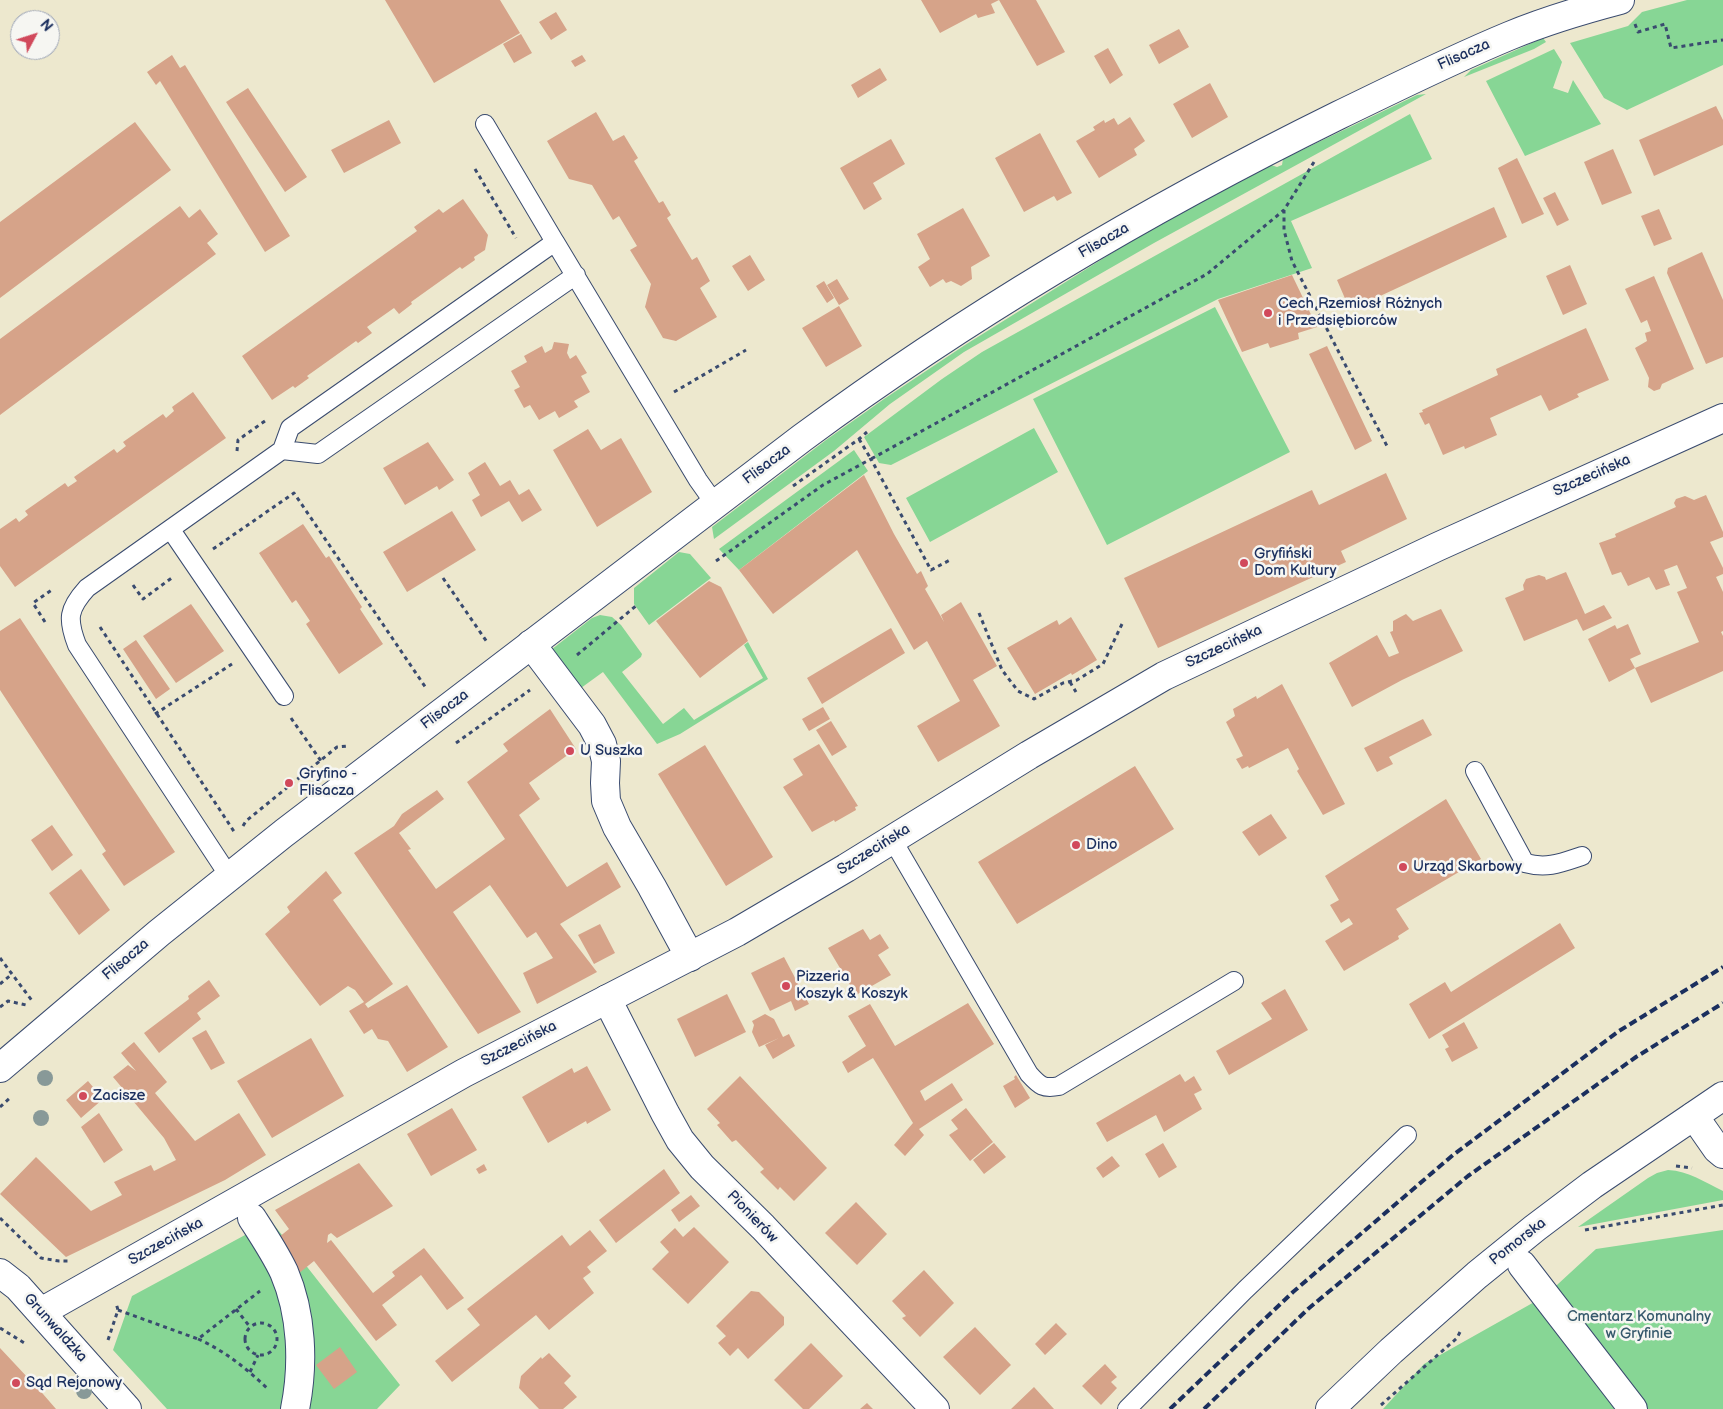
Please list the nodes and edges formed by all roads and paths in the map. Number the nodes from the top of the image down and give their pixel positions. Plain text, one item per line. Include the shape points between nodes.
1 (1626, 9) edge
2 (1723, 40) edge
3 (485, 124) dead end
4 (1304, 165) dead end
5 (475, 169) dead end
6 (1284, 210) junction
7 (517, 241) dead end
8 (555, 242) junction
9 (576, 275) junction
10 (746, 350) dead end
11 (667, 396) dead end
12 (1723, 418) edge
13 (871, 427) dead end
14 (859, 439) junction
15 (1387, 446) dead end
16 (282, 450) junction
17 (871, 459) junction
18 (786, 491) dead end
19 (715, 504) junction
20 (171, 530) junction
21 (950, 560) dead end
22 (716, 561) dead end
23 (193, 563) junction
24 (443, 578) dead end
25 (129, 580) dead end
26 (57, 586) dead end
27 (640, 603) dead end
28 (979, 613) dead end
29 (1122, 624) dead end
30 (98, 625) dead end
31 (49, 628) dead end
32 (531, 644) junction
33 (492, 650) dead end
34 (235, 662) dead end
35 (553, 674) junction
36 (427, 690) dead end
37 (284, 696) joint
38 (156, 713) junction
39 (132, 728) junction
40 (454, 745) dead end
41 (322, 761) dead end
42 (1474, 771) dead end
43 (237, 836) dead end
44 (892, 839) junction
45 (1582, 856) dead end
46 (229, 876) junction
47 (690, 957) junction
48 (0, 958) edge
49 (12, 974) junction
50 (1234, 981) dead end
51 (0, 984) edge
52 (607, 999) junction
53 (38, 1008) dead end
54 (0, 1068) edge
55 (13, 1095) dead end
56 (1723, 1096) edge
57 (0, 1107) edge
58 (1694, 1116) junction
59 (1407, 1135) dead end
60 (1723, 1154) edge
61 (1723, 1205) edge
62 (0, 1218) edge
63 (252, 1218) dead end
64 (1582, 1231) dead end
65 (70, 1260) dead end
66 (1522, 1265) dead end
67 (284, 1272) junction
68 (0, 1273) edge
69 (115, 1297) dead end
70 (236, 1309) junction
71 (118, 1310) junction
72 (41, 1312) junction
73 (250, 1328) junction
74 (198, 1339) junction
75 (105, 1348) dead end
76 (258, 1355) junction
77 (250, 1372) junction
78 (272, 1393) dead end
79 (127, 1409) edge
80 (295, 1409) edge
81 (935, 1409) edge
82 (1127, 1409) edge
83 (1330, 1409) edge
84 (1633, 1409) edge

1 - 2 path via 1638,32 1665,24 1671,48
1 - 19 street, Flisacza via 1530,28 1436,68 1315,127 1170,204 1082,254 916,357
3 - 8 lane
4 - 6 path via 1316,158
5 - 7 path
6 - 15 path via 1284,230 1292,261
6 - 17 path via 1207,274
8 - 9 lane
8 - 16 lane via 290,428
9 - 16 lane via 318,454
9 - 19 lane
10 - 11 path
12 - 44 street, Szczecińska via 1437,547 1164,676
13 - 14 path
14 - 17 path
14 - 18 path
16 - 20 lane
17 - 21 path via 932,570
17 - 22 path via 822,485
19 - 32 street, Flisacza
20 - 23 lane
20 - 39 lane via 87,588 76,600 70,614 70,628 77,645
23 - 25 path via 143,599
23 - 36 path via 294,493
23 - 37 lane
24 - 33 path
26 - 31 path via 33,603
27 - 35 path
28 - 29 path via 1002,670 1018,691 1034,699 1063,683 1077,680 1102,664
30 - 38 path
32 - 35 street
32 - 46 street, Flisacza
34 - 38 path
35 - 40 path
35 - 47 street via 592,724 602,744 606,761 606,801 617,827
37 - 41 path via 290,716
38 - 39 path
38 - 43 path
39 - 46 lane
42 - 45 lane via 1525,863 1539,867
44 - 47 street, Szczecińska via 778,909
44 - 50 lane via 1038,1085 1047,1088 1059,1086
46 - 54 street, Flisacza
47 - 52 street, Szczecińska
48 - 49 path
49 - 51 path
49 - 53 path
52 - 72 street, Szczecińska via 435,1089
52 - 81 street, Pionierów via 680,1140
55 - 57 path
56 - 58 street, Pomorska
58 - 60 street
58 - 83 street, Pomorska via 1535,1228 1455,1294
59 - 82 lane
61 - 64 path
62 - 65 path via 41,1258 59,1262
63 - 67 street
66 - 84 street
67 - 70 path
67 - 80 street via 292,1296 301,1356
68 - 72 street, Grunwaldzka
69 - 71 path
70 - 73 path
70 - 74 path
71 - 74 path
71 - 75 path
72 - 79 street, Grunwaldzka
73 - 76 path via 246,1344 252,1353
73 - 76 path via 255,1324 267,1325 276,1334 274,1349
74 - 77 path via 217,1348
76 - 77 path
77 - 78 path

